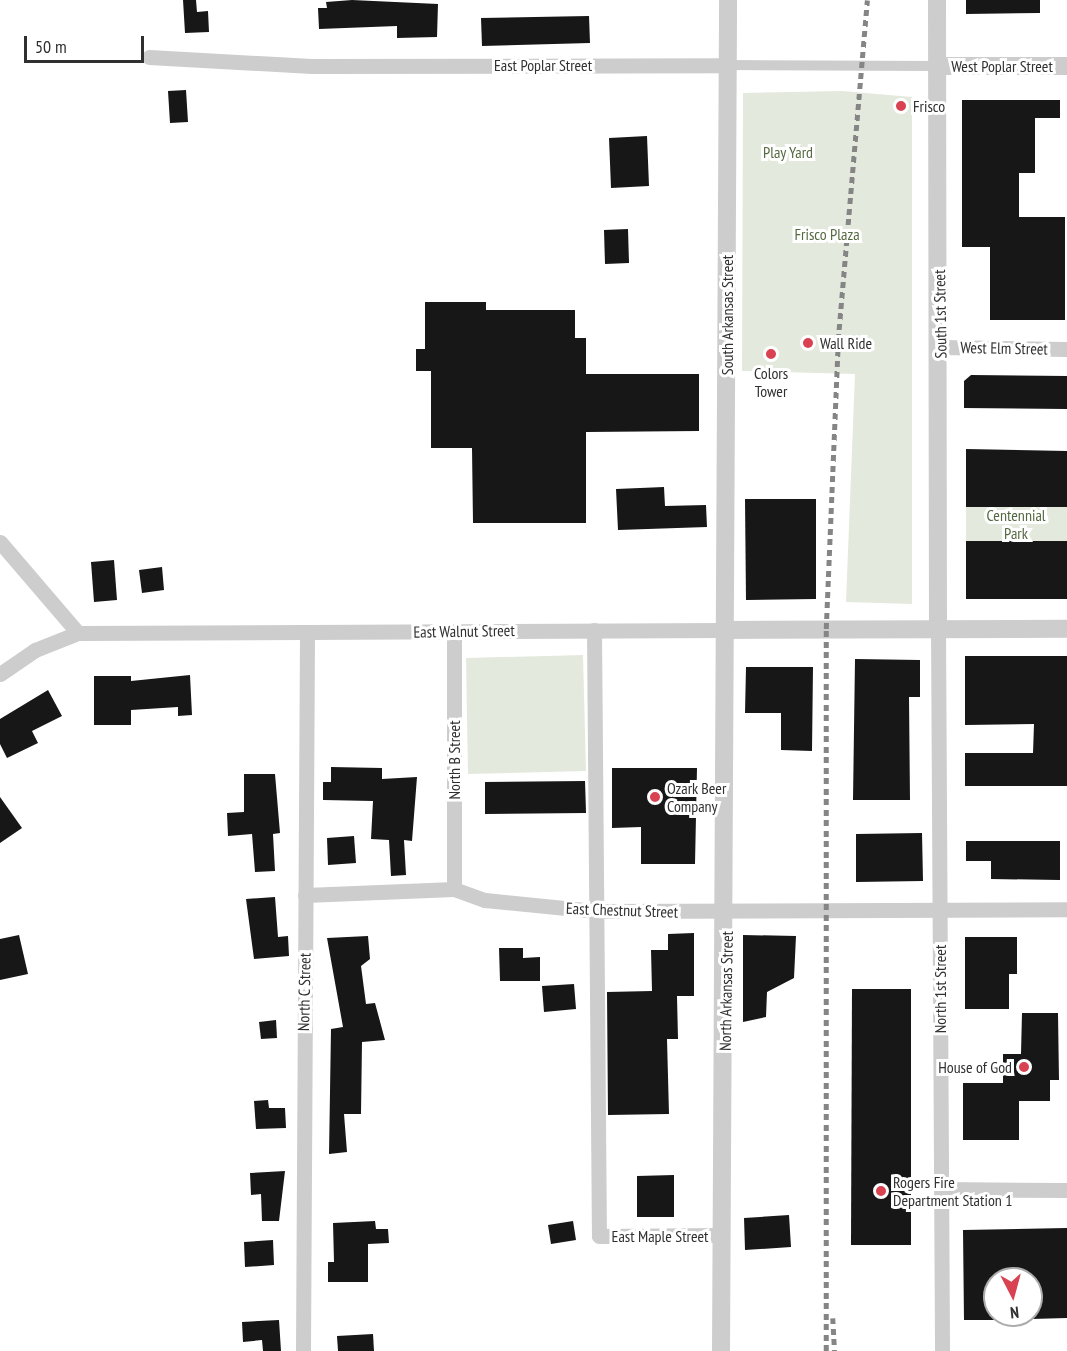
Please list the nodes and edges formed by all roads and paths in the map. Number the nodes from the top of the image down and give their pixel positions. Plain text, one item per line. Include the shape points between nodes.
1 (728, 0) edge
2 (937, 0) edge
3 (149, 57) dead end
4 (729, 65) junction
5 (937, 66) junction
6 (1067, 66) edge
7 (940, 347) junction
8 (1067, 349) edge
9 (0, 542) edge
10 (938, 627) junction
11 (1067, 629) edge
12 (594, 630) junction
13 (726, 630) junction
14 (454, 631) junction
15 (307, 632) junction
16 (78, 633) junction
17 (0, 674) edge
18 (454, 889) junction
19 (305, 895) junction
20 (941, 909) junction
21 (1067, 909) edge
22 (596, 911) junction
23 (726, 913) junction
24 (941, 1189) junction
25 (1067, 1190) edge
26 (721, 1235) junction
27 (303, 1351) edge
28 (721, 1351) edge
29 (942, 1351) edge

1 - 4 street, South Arkansas Street
2 - 5 street, South 1st Street
3 - 4 street, East Poplar Street via 312,66
4 - 5 street, East Poplar Street
4 - 13 street, South Arkansas Street
5 - 6 street, West Poplar Street
5 - 7 street, South 1st Street
7 - 8 street, West Elm Street
7 - 10 street, South 1st Street
9 - 16 street
10 - 11 street, East Walnut Street
10 - 13 street, East Walnut Street
10 - 20 street, North 1st Street
12 - 13 street, East Walnut Street
12 - 14 street, East Walnut Street
12 - 22 street
13 - 23 street, North Arkansas Street
14 - 15 street, East Walnut Street
14 - 18 street, North B Street
15 - 16 street, East Walnut Street
15 - 19 street, North C Street
16 - 17 street, East Walnut Street via 34,650
18 - 19 street, East Chestnut Street
18 - 22 street, East Chestnut Street via 485,900
19 - 27 street, North C Street
20 - 21 street, East Chestnut Street
20 - 23 street, East Chestnut Street
20 - 24 street, North 1st Street
22 - 23 street, East Chestnut Street
22 - 26 street, East Maple Street via 599,1236
23 - 26 street, North Arkansas Street
24 - 25 street
24 - 29 street, North 1st Street
26 - 28 street, North Arkansas Street

